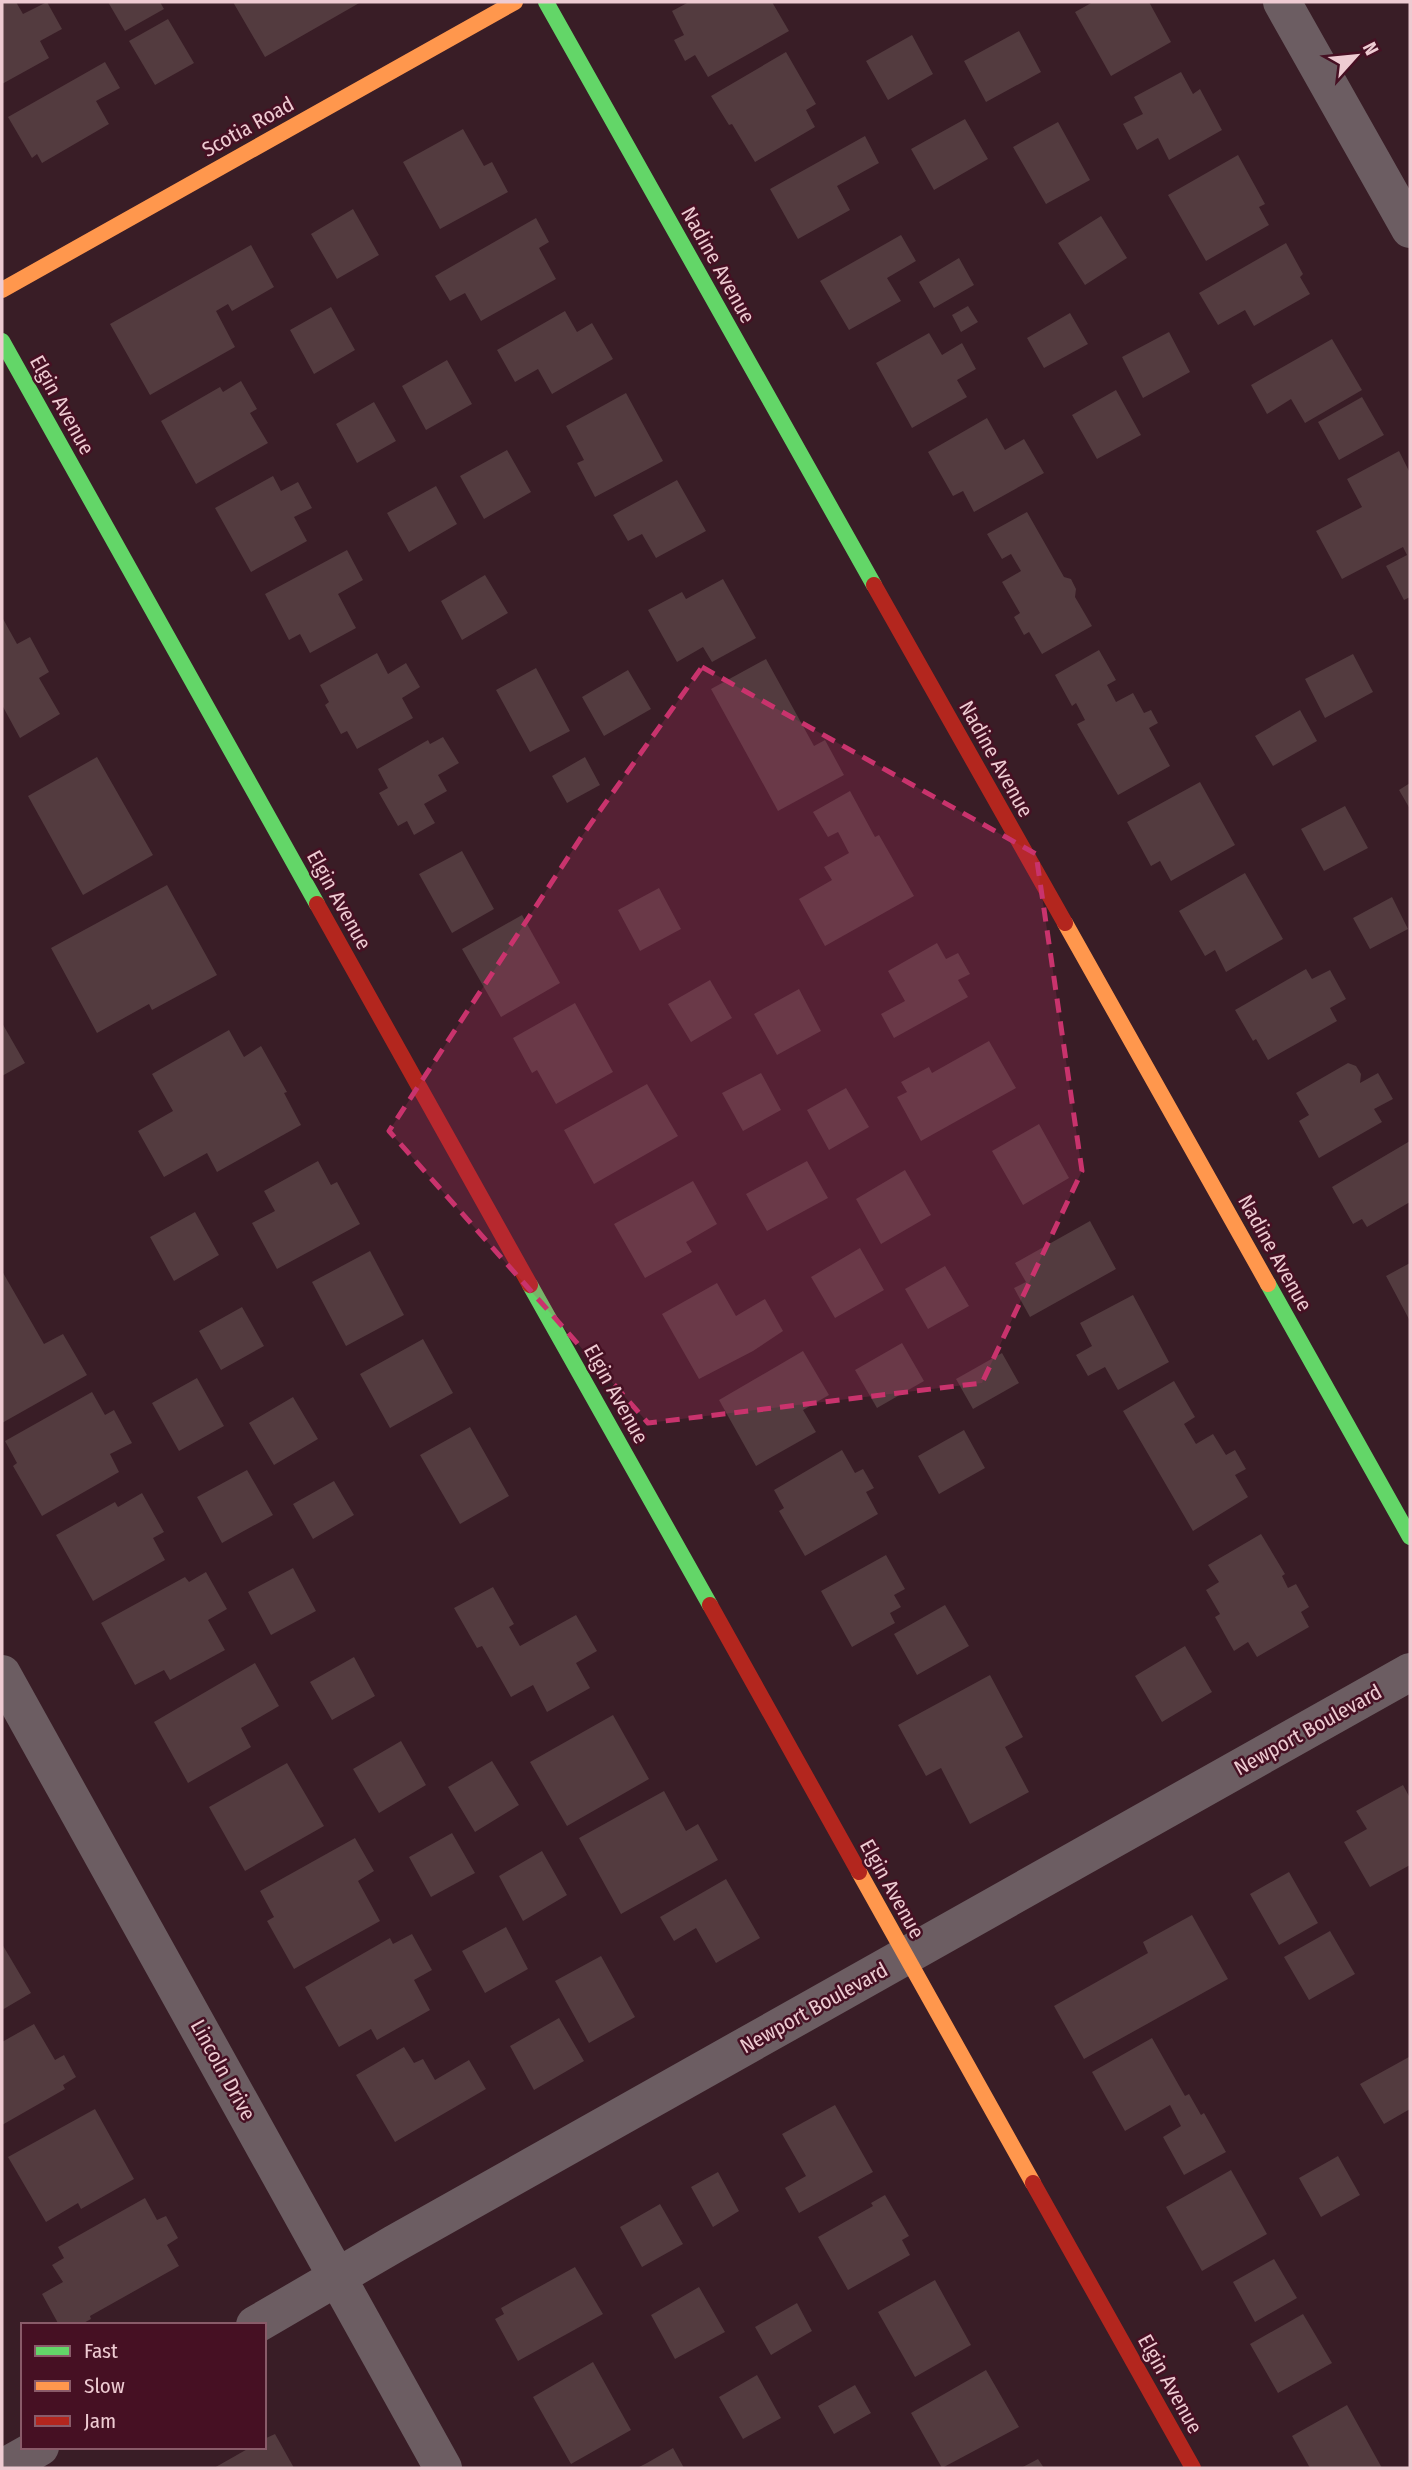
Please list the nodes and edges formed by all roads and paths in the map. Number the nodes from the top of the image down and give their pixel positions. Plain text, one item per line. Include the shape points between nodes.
1 (515, 2) edge
2 (546, 2) edge
3 (1282, 2) edge
4 (1410, 229) edge
5 (2, 290) edge
6 (2, 341) edge
7 (1410, 1537) edge
8 (1410, 1672) edge
9 (2, 1674) edge
10 (906, 1956) junction
11 (338, 2278) junction
12 (259, 2323) edge
13 (36, 2449) edge
14 (3, 2468) edge
15 (443, 2468) edge
16 (1193, 2468) edge

1 - 5 street, Scotia Road
2 - 7 street, Nadine Avenue
3 - 4 street
6 - 10 street, Elgin Avenue
8 - 10 street, Newport Boulevard
9 - 11 street, Lincoln Drive
10 - 11 street, Newport Boulevard
10 - 16 street, Elgin Avenue
11 - 12 street, Newport Boulevard
11 - 15 street, Lincoln Drive
13 - 14 street

